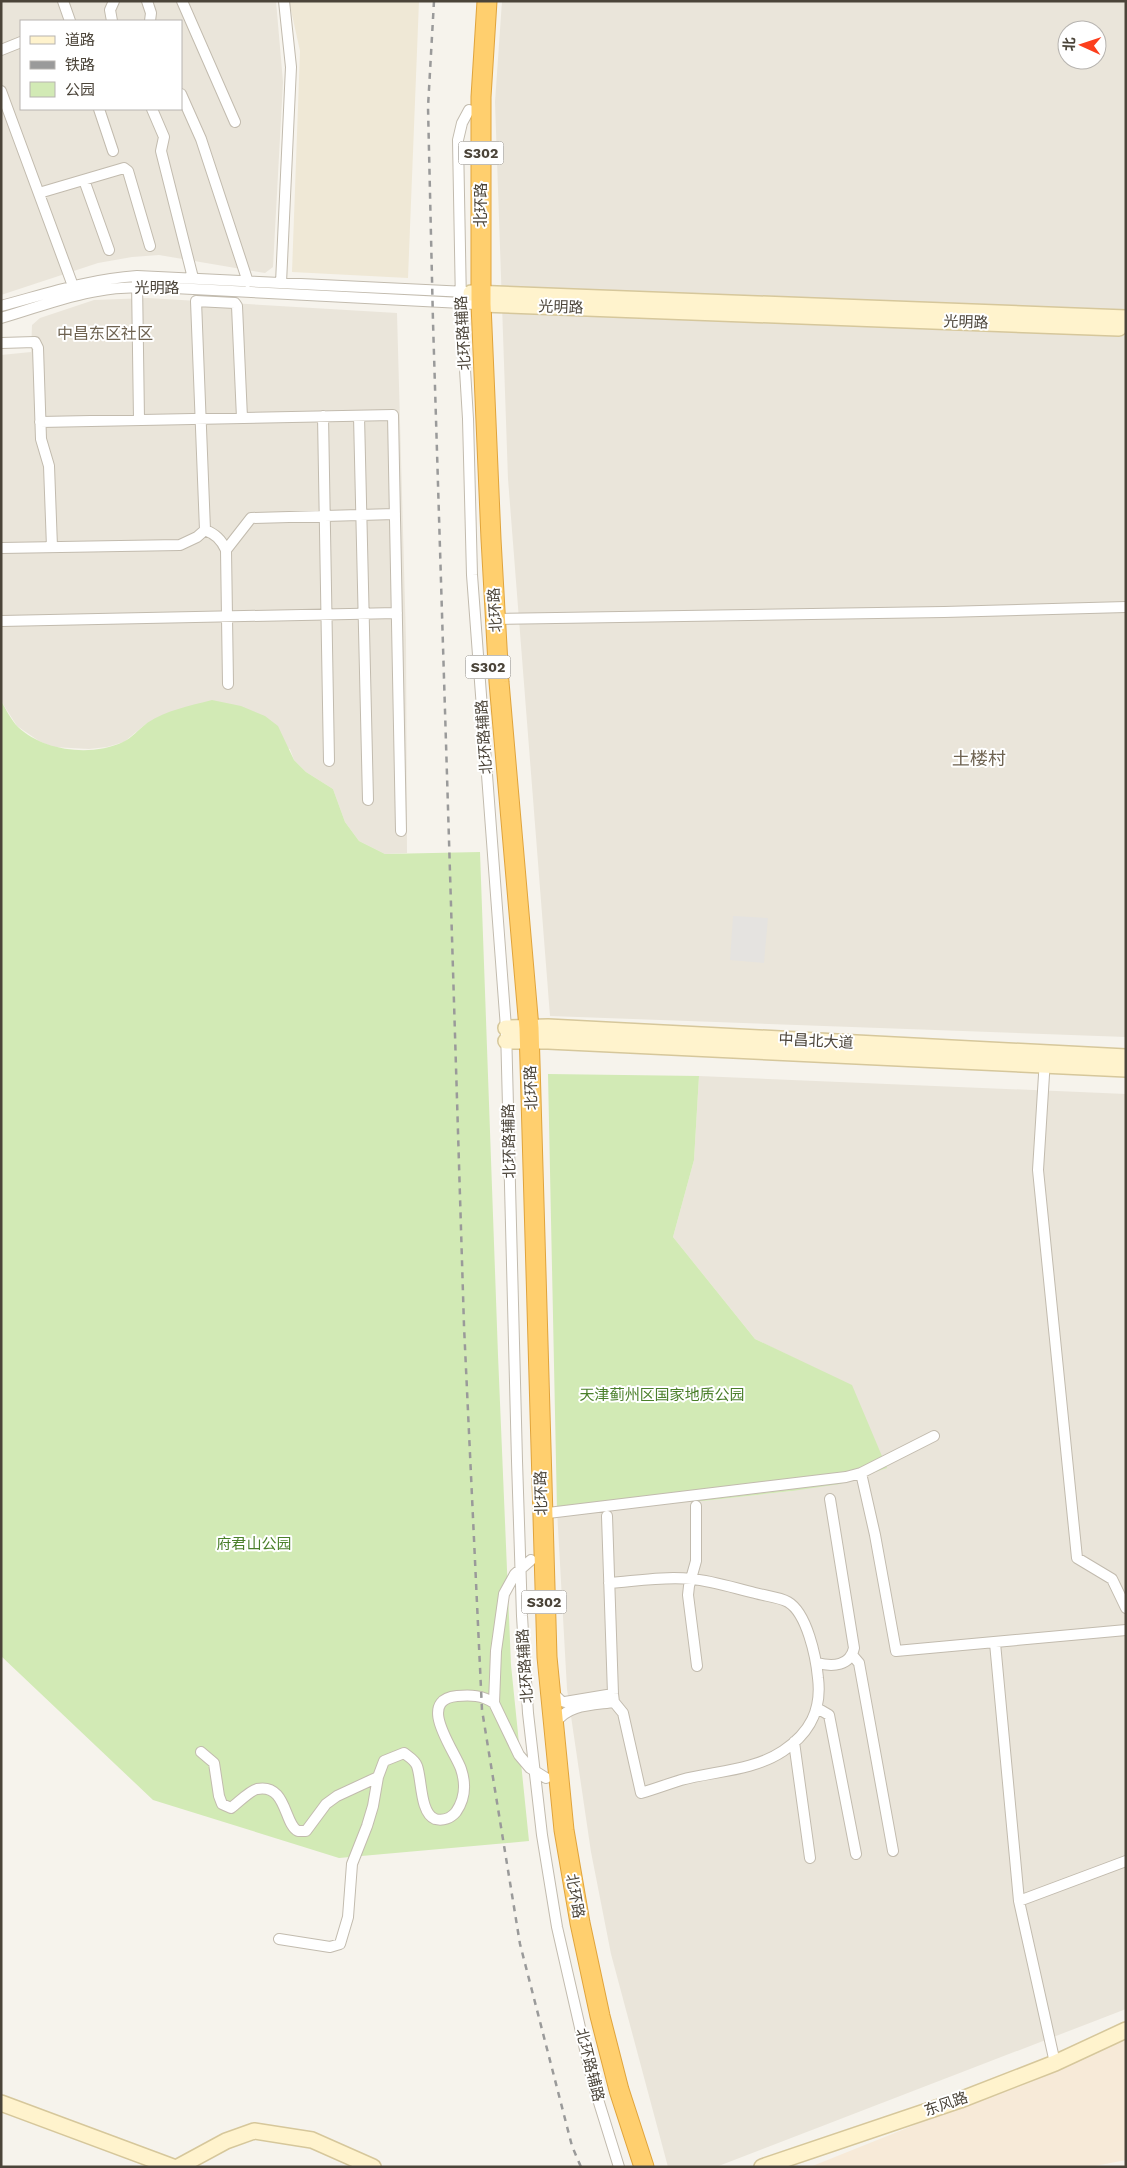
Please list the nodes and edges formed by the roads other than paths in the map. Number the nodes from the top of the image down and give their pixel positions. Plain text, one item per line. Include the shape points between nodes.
1 (63, 1) edge
2 (114, 1) edge
3 (182, 1) edge
4 (284, 1) edge
5 (476, 1) edge
6 (487, 1) edge
7 (151, 2) edge
8 (151, 19) edge
9 (70, 20) edge
10 (112, 20) edge
11 (20, 42) edge
12 (1, 50) edge
13 (1, 91) edge
14 (182, 96) edge
15 (99, 110) edge
16 (152, 110) edge
17 (235, 122) dead end
18 (113, 151) dead end
19 (84, 180) junction
20 (39, 193) junction
21 (150, 246) dead end
22 (109, 250) dead end
23 (137, 276) junction
24 (193, 278) junction
25 (248, 282) junction
26 (281, 283) junction
27 (73, 286) junction
28 (136, 287) junction
29 (471, 298) junction
30 (1, 306) edge
31 (1, 318) edge
32 (1126, 318) edge
33 (1126, 328) edge
34 (1, 343) edge
35 (323, 416) junction
36 (359, 416) junction
37 (242, 418) junction
38 (200, 419) junction
39 (139, 420) junction
40 (40, 422) junction
41 (395, 514) junction
42 (362, 515) junction
43 (325, 516) junction
44 (205, 530) junction
45 (52, 547) junction
46 (1, 548) edge
47 (226, 550) junction
48 (1126, 607) edge
49 (364, 613) junction
50 (397, 613) junction
51 (326, 614) junction
52 (227, 616) junction
53 (495, 618) junction
54 (1, 621) edge
55 (228, 684) dead end
56 (329, 761) dead end
57 (368, 800) dead end
58 (401, 831) dead end
59 (517, 1034) junction
60 (1126, 1057) edge
61 (1045, 1059) junction
62 (1126, 1069) edge
63 (934, 1436) dead end
64 (861, 1473) junction
65 (830, 1499) dead end
66 (696, 1506) dead end
67 (548, 1513) dead end
68 (607, 1516) dead end
69 (526, 1564) junction
70 (692, 1579) junction
71 (609, 1583) junction
72 (1126, 1608) edge
73 (1126, 1630) edge
74 (995, 1643) junction
75 (852, 1656) junction
76 (817, 1663) junction
77 (697, 1666) dead end
78 (493, 1688) junction
79 (550, 1688) junction
80 (481, 1696) junction
81 (613, 1698) junction
82 (494, 1703) junction
83 (817, 1708) junction
84 (553, 1727) junction
85 (794, 1742) junction
86 (201, 1752) dead end
87 (540, 1774) junction
88 (378, 1777) junction
89 (893, 1851) dead end
90 (856, 1854) dead end
91 (810, 1858) dead end
92 (1126, 1861) edge
93 (1019, 1900) junction
94 (279, 1939) dead end
95 (1126, 2030) edge
96 (1055, 2063) junction
97 (1, 2102) edge
98 (173, 2167) edge
99 (178, 2167) edge
100 (373, 2167) edge
101 (619, 2167) edge
102 (632, 2167) edge
103 (644, 2167) edge
104 (762, 2167) edge

1 - 9 street
2 - 10 street via 110,10
3 - 17 street
4 - 26 street via 291,67
5 - 29 highway, 北环路 / S302 via 469,110
6 - 29 highway, 北环路 / S302
7 - 8 street
11 - 12 street
13 - 20 street
14 - 25 street via 201,139
15 - 18 street
16 - 24 street via 164,137 161,151
19 - 20 street
19 - 21 street via 124,168 128,171
19 - 22 street
20 - 27 street
23 - 24 street, 光明路
23 - 27 street, 光明路
23 - 28 street
24 - 25 street, 光明路
25 - 26 street, 光明路
26 - 29 street, 光明路
27 - 30 street, 光明路
28 - 29 street, 光明路
28 - 31 street, 光明路 via 76,295
28 - 39 street
29 - 32 street, 光明路
29 - 33 street, 光明路
29 - 53 highway, 北环路 / S302
29 - 59 highway, 北环路 / S302 via 487,643
34 - 40 street via 34,342 38,348
35 - 36 street
35 - 37 street
35 - 43 street
36 - 41 street via 393,415
36 - 42 street
37 - 38 street
37 - 38 street via 237,306 235,303 196,301
38 - 39 street
38 - 44 street
39 - 40 street
40 - 45 street via 49,466
41 - 42 street
41 - 50 street
42 - 43 street
42 - 49 street
43 - 47 street via 251,518
43 - 51 street
44 - 45 street via 180,545
44 - 47 street via 214,534
45 - 46 street
47 - 52 street
48 - 53 street
49 - 50 street
49 - 51 street
49 - 57 street
50 - 58 street
51 - 52 street
51 - 56 street
52 - 54 street
52 - 55 street
53 - 59 highway, 北环路 / S302
59 - 61 street, 中昌北大道
59 - 69 highway, 北环路 / S302
59 - 79 highway, 北环路 / S302
60 - 61 street, 中昌北大道
61 - 62 street, 中昌北大道
61 - 72 street via 1038,1170 1077,1558 1112,1579
63 - 64 street
64 - 67 street via 827,1481
64 - 74 street via 896,1651
65 - 75 street via 854,1648
66 - 70 street via 696,1561
68 - 71 street
69 - 78 street via 509,1582 504,1594
69 - 87 highway, 北环路 / S302 via 535,1658
70 - 71 street
70 - 76 street via 789,1602 809,1634
70 - 77 street via 688,1595
71 - 81 street
73 - 74 street
74 - 93 street
75 - 76 street via 845,1662 828,1666
75 - 89 street via 859,1663
76 - 83 street
78 - 80 street
78 - 82 street
79 - 81 street via 565,1702
79 - 84 highway, 北环路 / S302
80 - 82 street
80 - 88 street via 449,1697 438,1713 444,1735 461,1769 465,1790 461,1805 453,1816 444,1820 429,1816 417,1765 412,1758 404,1754 384,1761
81 - 84 street via 566,1712
81 - 85 street via 623,1713 641,1793 767,1760
82 - 87 street via 519,1755
83 - 85 street via 812,1723
83 - 90 street via 829,1715
84 - 103 highway, 北环路 / S302 via 565,1839 588,1965 620,2090
85 - 91 street
86 - 88 street via 214,1763 222,1804 232,1808 256,1789 266,1789 275,1793 298,1830 306,1831 326,1804 337,1796
87 - 101 street, 北环路辅路 via 542,1835 557,1927 592,2080
87 - 102 highway, 北环路 / S302 via 574,1945 605,2078
88 - 94 street via 373,1806 352,1864 348,1917 340,1944 330,1947
92 - 93 street
93 - 96 street
95 - 96 street, 东风路
96 - 104 street, 东风路 via 960,2100
97 - 98 street
99 - 100 street via 226,2141 254,2131 312,2140

